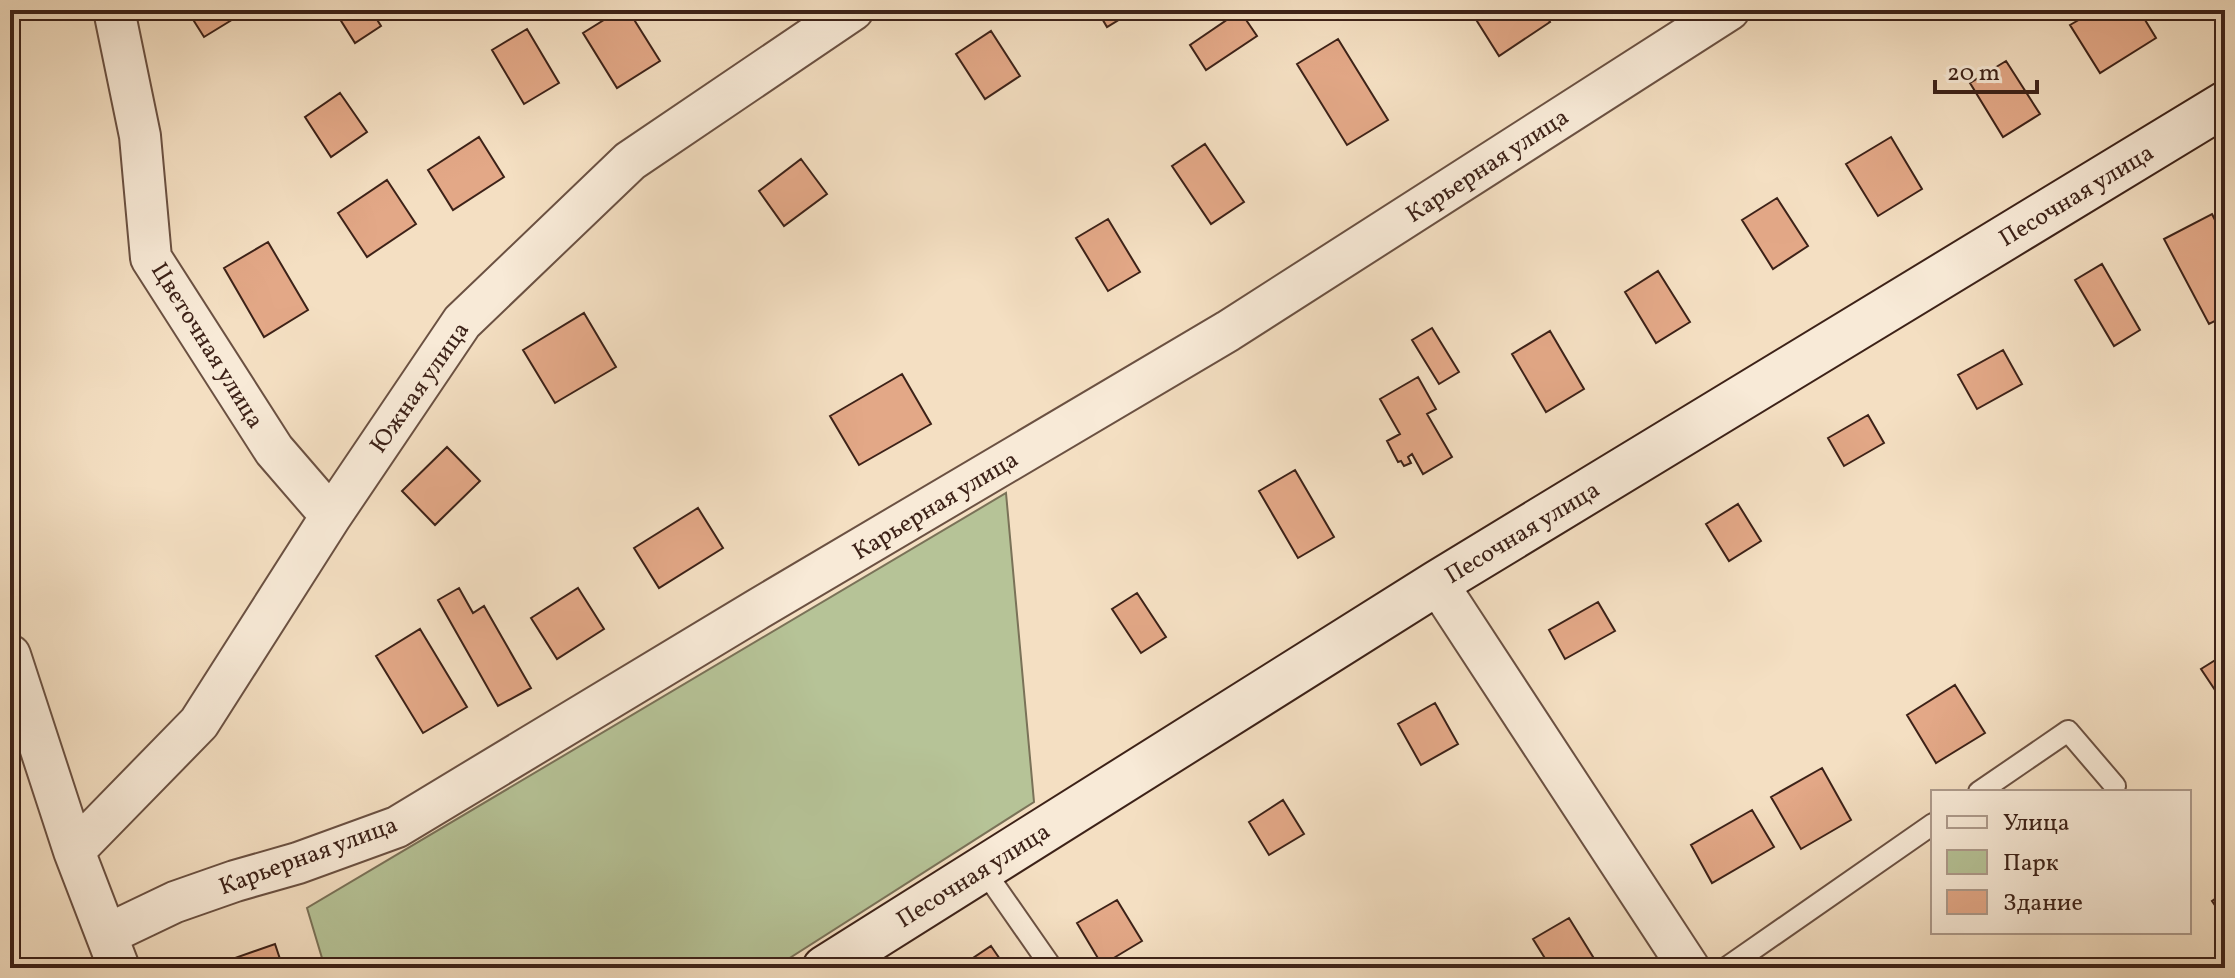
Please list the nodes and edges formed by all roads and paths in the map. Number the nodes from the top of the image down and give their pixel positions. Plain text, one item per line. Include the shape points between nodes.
1 (114, 10) edge
2 (853, 10) edge
3 (1729, 10) edge
4 (2225, 104) edge
5 (331, 516) junction
6 (1437, 583) junction
7 (10, 655) edge
8 (2115, 786) dead end
9 (1982, 790) edge
10 (1931, 825) edge
11 (74, 851) junction
12 (983, 869) junction
13 (114, 951) edge
14 (825, 968) edge
15 (1052, 968) edge
16 (1689, 968) edge
17 (1726, 968) edge

1 - 5 street, Цветочная улица via 140,136 151,258 274,450
2 - 5 street, Южная улица via 630,161 462,322
3 - 13 street, Карьерная улица via 1228,331 397,827 175,902
4 - 6 street, Песочная улица
5 - 11 street, Южная улица via 199,723
6 - 12 street, Песочная улица
6 - 16 street
7 - 11 street
8 - 9 lane via 2068,731
10 - 17 lane
11 - 13 street
12 - 14 street, Песочная улица
12 - 15 lane

